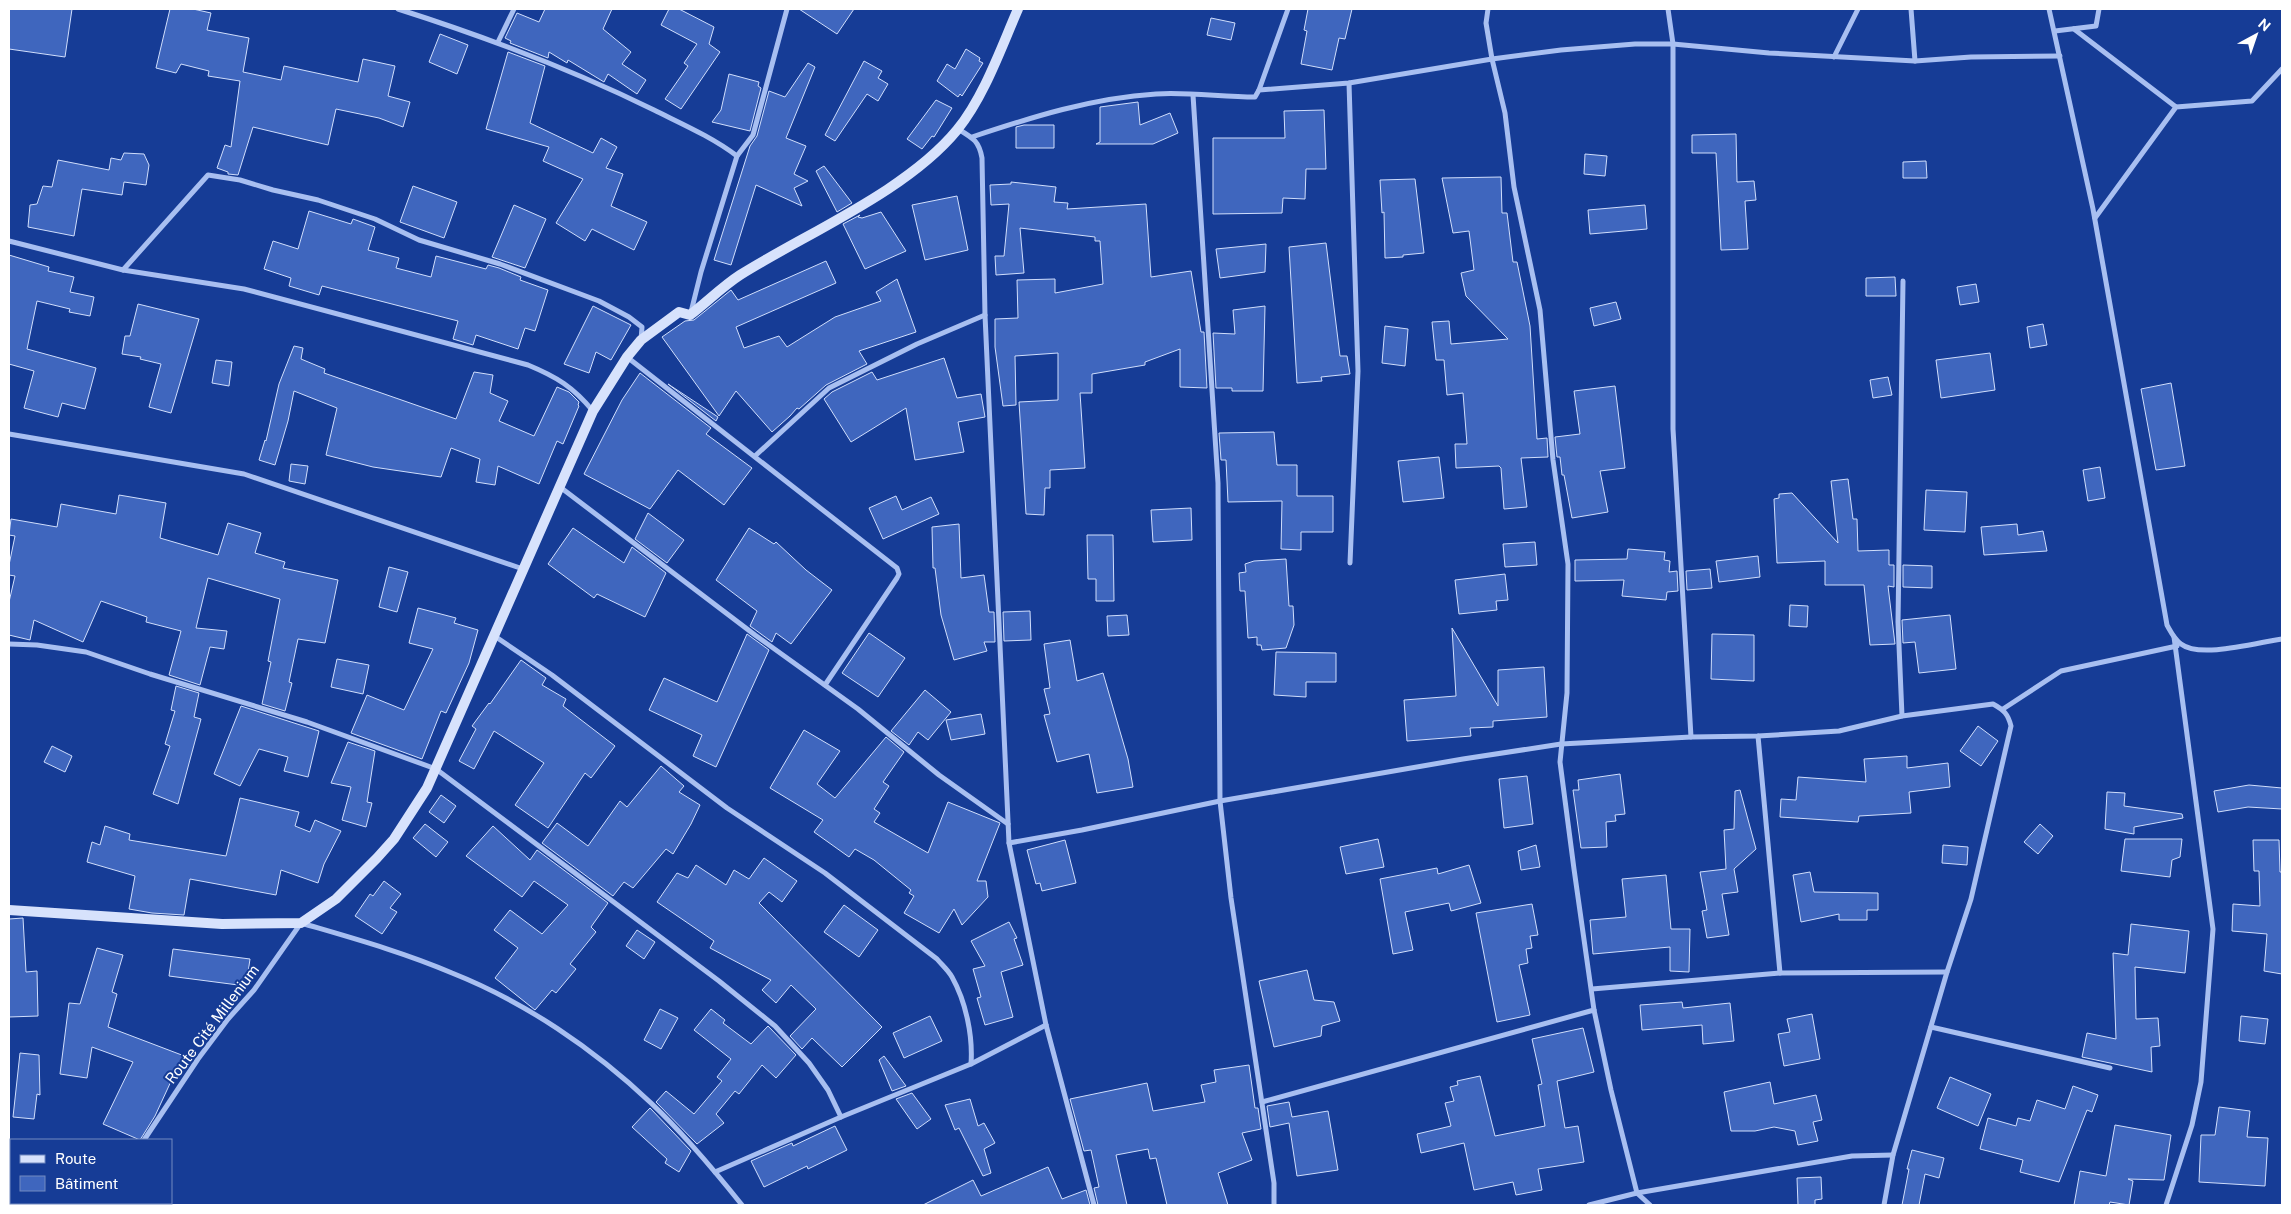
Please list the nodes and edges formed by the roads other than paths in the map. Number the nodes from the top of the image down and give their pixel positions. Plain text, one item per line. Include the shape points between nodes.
1 (398, 9) edge
2 (514, 9) edge
3 (787, 9) edge
4 (1018, 9) edge
5 (1288, 9) edge
6 (1488, 9) edge
7 (1668, 9) edge
8 (1858, 9) edge
9 (1911, 9) edge
10 (2050, 9) edge
11 (2099, 9) edge
12 (2074, 29) junction
13 (2055, 31) junction
14 (498, 42) junction
15 (1673, 44) junction
16 (2060, 56) junction
17 (1834, 57) junction
18 (1492, 59) junction
19 (1915, 61) junction
20 (2282, 69) edge
21 (1349, 83) junction
22 (1259, 90) junction
23 (1192, 95) junction
24 (2176, 107) junction
25 (958, 129) junction
26 (972, 137) junction
27 (737, 156) junction
28 (2095, 218) junction
29 (9, 242) edge
30 (123, 270) junction
31 (1903, 281) dead end
32 (690, 315) junction
33 (985, 316) junction
34 (641, 340) junction
35 (627, 357) junction
36 (592, 411) junction
37 (9, 434) edge
38 (755, 456) junction
39 (560, 487) junction
40 (1350, 563) dead end
41 (523, 569) junction
42 (493, 635) junction
43 (2174, 637) junction
44 (2282, 639) edge
45 (9, 644) edge
46 (2182, 645) junction
47 (2175, 647) junction
48 (825, 685) junction
49 (2003, 709) junction
50 (1902, 716) junction
51 (1758, 736) junction
52 (1691, 737) junction
53 (1561, 744) junction
54 (436, 769) junction
55 (1220, 801) junction
56 (1008, 824) junction
57 (1010, 843) junction
58 (9, 910) edge
59 (301, 923) junction
60 (1947, 972) junction
61 (1780, 973) junction
62 (1592, 989) junction
63 (1594, 1010) junction
64 (1046, 1026) junction
65 (1931, 1027) junction
66 (971, 1064) junction
67 (2110, 1068) dead end
68 (1262, 1102) junction
69 (841, 1117) junction
70 (145, 1139) edge
71 (1893, 1155) junction
72 (715, 1172) junction
73 (1637, 1192) junction
74 (742, 1205) edge
75 (1094, 1205) edge
76 (1274, 1205) edge
77 (1589, 1205) edge
78 (1650, 1205) edge
79 (1884, 1205) edge
80 (2166, 1205) edge

1 - 14 street
2 - 14 street
3 - 27 street via 753,135
4 - 25 street via 988,76
5 - 22 street
6 - 18 street via 1486,23
7 - 15 street
8 - 17 street
9 - 19 street
10 - 13 street
11 - 12 street via 2096,26
12 - 13 street
12 - 24 street
13 - 16 street
14 - 27 street via 637,102
15 - 17 street
15 - 18 street via 1603,46
15 - 52 street via 1672,429
16 - 19 street
16 - 28 street
17 - 19 street
18 - 21 street
18 - 53 street via 1505,113 1514,187 1540,310 1553,460 1568,564 1567,693
20 - 24 street via 2252,101
21 - 22 street
21 - 40 street via 1358,371
22 - 23 street via 1255,97
23 - 26 street via 1158,94 1069,107
23 - 55 street via 1218,483
24 - 28 street
25 - 26 street
25 - 32 street via 928,159 887,188 738,276
26 - 33 street via 980,146 982,158
27 - 32 street
28 - 43 street via 2167,625
29 - 30 street
30 - 34 street via 208,176 240,180 375,219 419,240 500,264 599,301 642,327
30 - 36 street via 244,289 528,365 569,385
31 - 50 street via 1898,622
32 - 34 street via 679,312
33 - 38 street via 909,348 828,388
33 - 56 street
34 - 35 street
35 - 36 street
35 - 38 street
36 - 39 street
37 - 41 street via 244,474
38 - 48 street via 898,571 897,578
39 - 41 street
39 - 48 street
41 - 42 street
42 - 54 street
42 - 66 street via 552,675 727,808 825,873 937,959 951,975 962,1002
43 - 46 street
43 - 47 street
44 - 46 street via 2201,651
45 - 54 street via 86,652 307,722
46 - 47 street
47 - 49 street via 2061,671
47 - 80 street via 2213,929 2201,1082 2192,1126
48 - 56 street via 939,775
49 - 50 street via 1993,704
49 - 60 street via 2011,726 1971,899
50 - 51 street via 1839,731
51 - 52 street
51 - 61 street
52 - 53 street
53 - 55 street
53 - 62 street via 1563,782
54 - 59 street via 411,815 383,852 336,899
54 - 69 street via 775,1026 809,1063 828,1090
55 - 57 street
55 - 68 street via 1231,898
56 - 57 street
57 - 64 street
58 - 59 street via 222,924
59 - 70 street, Route Cité Millenium via 254,990 198,1058
59 - 72 street via 454,973 548,1022 651,1103
60 - 61 street
60 - 65 street
61 - 62 street
62 - 63 street
63 - 68 street
63 - 73 street
64 - 66 street
64 - 75 street
65 - 67 street
65 - 71 street
66 - 69 street
68 - 76 street via 1274,1183
69 - 72 street
71 - 73 street via 1852,1156
71 - 79 street
72 - 74 street
73 - 77 street
73 - 78 street

